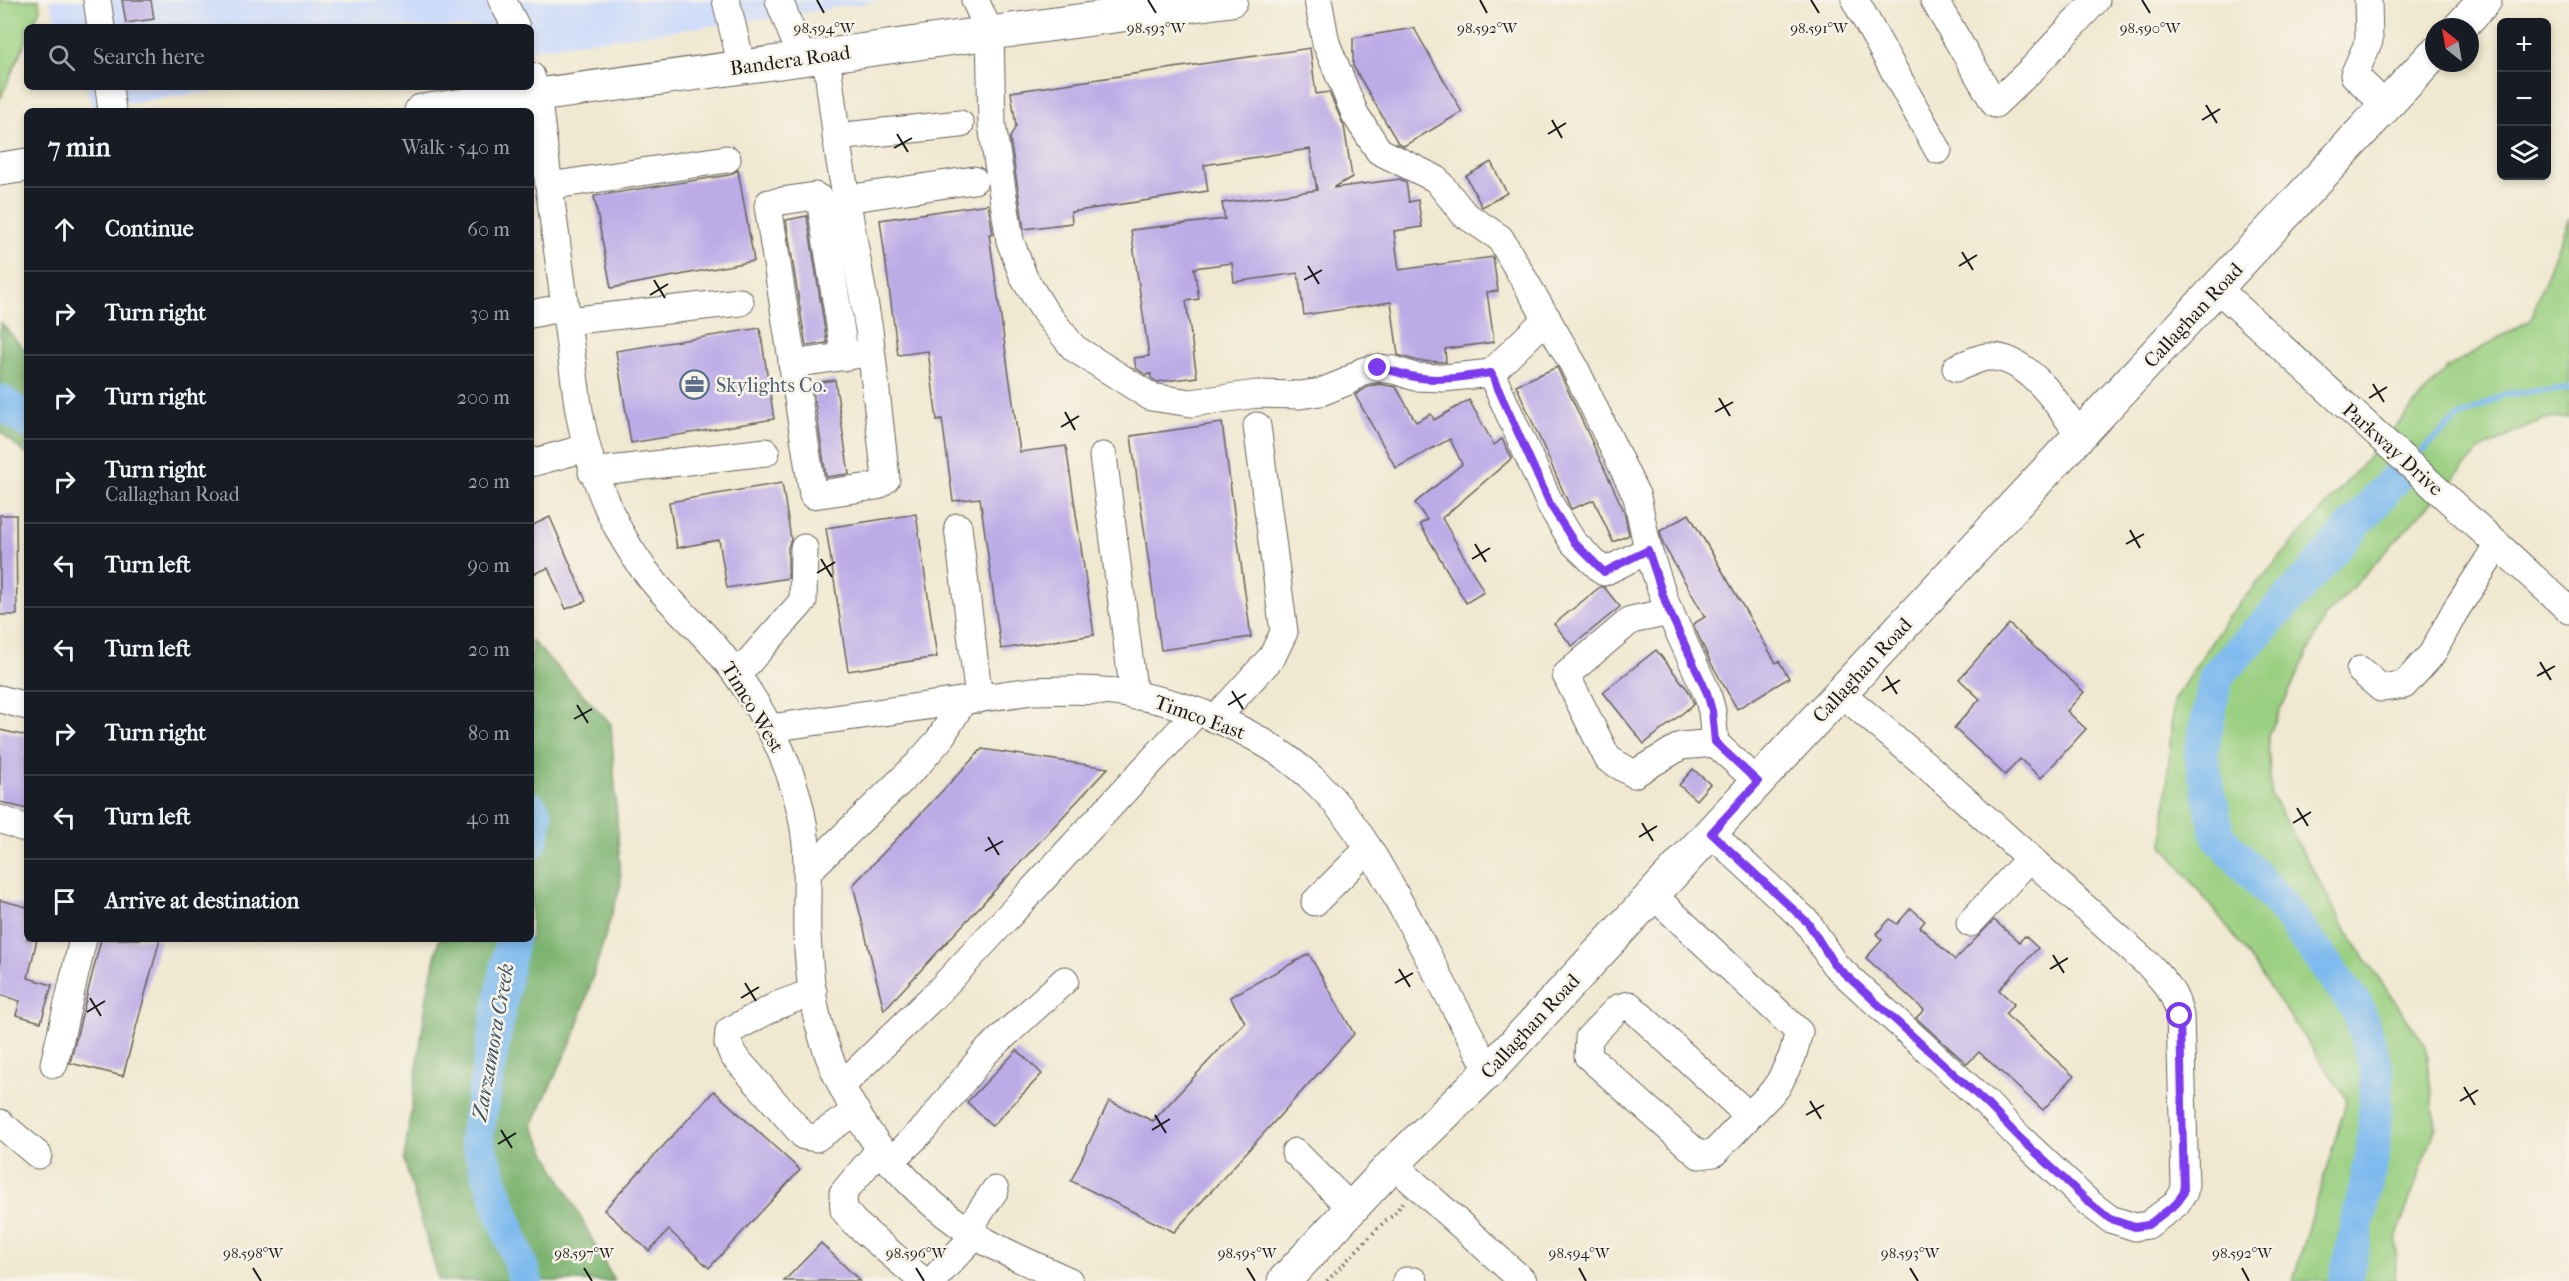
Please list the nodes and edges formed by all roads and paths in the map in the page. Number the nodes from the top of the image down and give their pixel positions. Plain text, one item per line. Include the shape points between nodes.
1 (97, 0) edge
2 (502, 0) edge
3 (726, 0) edge
4 (779, 0) edge
5 (975, 0) edge
6 (1223, 0) edge
7 (1318, 0) edge
8 (1855, 0) edge
9 (1934, 0) edge
10 (2096, 0) edge
11 (2368, 0) edge
12 (2485, 0) edge
13 (1130, 7) edge
14 (2468, 18) edge
15 (101, 24) edge
16 (514, 24) edge
17 (990, 33) junction
18 (814, 57) junction
19 (2425, 64) edge
20 (742, 67) junction
21 (534, 85) edge
22 (109, 90) edge
23 (512, 90) edge
24 (2386, 106) junction
25 (112, 108) edge
26 (435, 108) edge
27 (960, 124) dead end
28 (836, 137) junction
29 (1938, 150) dead end
30 (727, 159) dead end
31 (24, 165) edge
32 (0, 169) edge
33 (974, 180) dead end
34 (549, 186) junction
35 (846, 199) junction
36 (2217, 288) junction
37 (740, 302) dead end
38 (534, 314) edge
39 (566, 314) junction
40 (1547, 318) junction
41 (872, 352) junction
42 (845, 357) junction
43 (792, 364) junction
44 (1956, 368) dead end
45 (1491, 373) junction
46 (1257, 426) dead end
47 (2080, 436) junction
48 (766, 452) dead end
49 (1103, 456) dead end
50 (589, 460) junction
51 (534, 463) edge
52 (957, 527) dead end
53 (2498, 544) junction
54 (804, 548) dead end
55 (1648, 550) junction
56 (2569, 610) edge
57 (1670, 612) junction
58 (2360, 670) dead end
59 (737, 675) junction
60 (1841, 693) junction
61 (1134, 696) junction
62 (0, 699) edge
63 (971, 700) junction
64 (24, 705) edge
65 (1206, 716) junction
66 (770, 728) junction
67 (1715, 742) junction
68 (1758, 782) junction
69 (0, 819) edge
70 (24, 828) edge
71 (1711, 833) junction
72 (1368, 849) junction
73 (2030, 858) junction
74 (807, 872) junction
75 (1653, 895) junction
76 (1315, 902) dead end
77 (1970, 923) dead end
78 (82, 942) edge
79 (1065, 980) dead end
80 (813, 992) junction
81 (54, 1064) dead end
82 (1489, 1071) junction
83 (842, 1085) junction
84 (856, 1111) junction
85 (1749, 1116) junction
86 (0, 1123) edge
87 (1295, 1152) dead end
88 (38, 1155) dead end
89 (885, 1155) junction
90 (1393, 1164) junction
91 (995, 1190) dead end
92 (1403, 1201) dead end
93 (1352, 1209) junction
94 (971, 1233) junction
95 (1031, 1273) edge
96 (923, 1281) edge
97 (932, 1281) edge
98 (1069, 1281) edge
99 (1284, 1281) edge
100 (1328, 1281) edge
101 (1406, 1281) edge
102 (1414, 1281) edge
103 (1523, 1281) edge

1 - 15 street
2 - 16 street
3 - 20 street
4 - 18 street
5 - 17 street
6 - 13 main road, Bandera Road
7 - 40 street via 1326,43 1338,74 1355,114 1378,151 1436,179 1464,214 1500,238
8 - 29 street
9 - 10 street via 1995,105
11 - 24 street via 2369,41 2354,75
12 - 14 main road
13 - 17 main road, Bandera Road
17 - 18 main road, Bandera Road
17 - 45 street via 992,125 1010,241 1024,278 1074,348 1151,397 1191,403 1257,394 1321,392 1363,371 1378,368 1415,377
18 - 20 main road, Bandera Road
18 - 28 street
19 - 24 main road, Callaghan Road
20 - 21 main road, Bandera Road
21 - 34 street, Timco West
22 - 25 street
23 - 26 main road, Bandera Road
24 - 36 main road, Callaghan Road
27 - 28 street
28 - 35 street
30 - 34 street
31 - 32 main road
33 - 35 street
34 - 39 street, Timco West
35 - 41 street
36 - 47 main road, Callaghan Road
36 - 53 street, Parkway Drive
37 - 39 street
38 - 39 street
39 - 50 street, Timco West
40 - 45 street
40 - 55 street via 1637,497
41 - 42 street
41 - 43 street via 886,479 881,485 816,495 810,492
42 - 43 street
42 - 43 street via 820,200 815,196 773,201 768,206
44 - 47 street via 1986,357 2010,361 2039,380
45 - 55 street via 1551,506 1574,542 1604,572
46 - 65 street via 1284,632 1272,657
47 - 60 main road, Callaghan Road
48 - 50 street
49 - 61 street
50 - 51 street
50 - 59 street, Timco West via 605,503 636,558 657,587
52 - 63 street
53 - 56 street, Parkway Drive
53 - 58 street via 2432,654 2404,685 2381,688
54 - 59 street via 803,601
55 - 57 street
57 - 67 street via 1707,693
57 - 67 street via 1631,620 1566,675 1608,759 1634,774 1681,746
59 - 66 street, Timco West
60 - 68 main road, Callaghan Road
60 - 73 street
61 - 63 street, Timco East via 1073,690 1032,691
61 - 65 street, Timco East
62 - 64 street
63 - 66 street, Timco East
63 - 74 street via 917,765
65 - 72 street, Timco East via 1258,739 1292,761 1340,808
65 - 83 street via 939,991
66 - 74 street, Timco West via 803,823
67 - 68 street
68 - 71 main road, Callaghan Road
69 - 70 street
71 - 73 street via 1808,923 1834,964 2090,1203 2118,1223 2148,1225 2176,1204 2184,1192 2180,1016 2176,998 2171,987 2150,966
71 - 75 main road, Callaghan Road
72 - 76 street
72 - 82 street, Timco East
73 - 77 street
74 - 80 street, Timco West
75 - 82 main road, Callaghan Road
75 - 85 street via 1799,1032 1777,1087
78 - 81 street
79 - 89 street via 985,1053 926,1127
80 - 83 street, Timco West via 821,1031
80 - 84 street via 729,1031 728,1043 733,1055 804,1136 816,1138
82 - 90 main road, Callaghan Road
83 - 84 street, Timco West
84 - 89 street, Timco West
85 - 85 street via 1714,1153 1700,1155 1588,1056 1589,1038 1618,1008 1629,1005
86 - 88 street
87 - 93 street
89 - 94 street, Timco West via 919,1192
89 - 96 street via 843,1193 844,1210
90 - 93 main road, Callaghan Road
90 - 103 street
91 - 94 street
92 - 100 path via 1394,1216
93 - 99 main road, Callaghan Road
94 - 95 street, Timco West
94 - 97 street
95 - 98 street, Timco West
101 - 102 street

